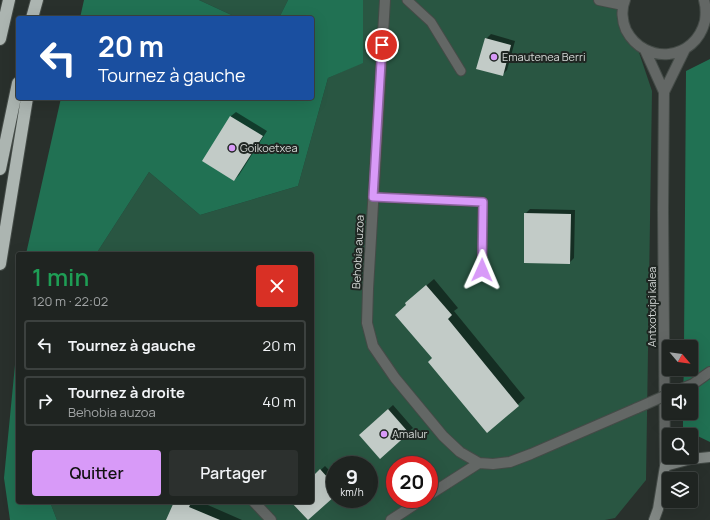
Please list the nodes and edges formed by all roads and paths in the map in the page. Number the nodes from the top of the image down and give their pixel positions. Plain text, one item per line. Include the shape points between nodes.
1 (8, 0) edge
2 (37, 0) edge
3 (384, 0) edge
4 (407, 0) edge
5 (599, 0) edge
6 (704, 0) edge
7 (624, 3) edge
8 (5, 14) junction
9 (33, 16) edge
10 (0, 28) edge
11 (0, 38) edge
12 (685, 49) junction
13 (645, 50) junction
14 (461, 71) dead end
15 (664, 92) junction
16 (16, 93) edge
17 (27, 100) edge
18 (0, 169) edge
19 (373, 197) junction
20 (0, 264) edge
21 (482, 270) dead end
22 (710, 372) edge
23 (693, 384) edge
24 (662, 397) edge
25 (710, 457) edge
26 (479, 463) junction
27 (665, 466) junction
28 (438, 489) edge
29 (256, 504) edge
30 (409, 508) edge
31 (271, 520) edge
32 (391, 520) edge
33 (654, 520) edge

1 - 8 highway
2 - 9 highway
3 - 19 street, Behobia auzoa
4 - 14 lane via 431,22
5 - 7 street
6 - 12 street via 706,16 703,29
7 - 13 street via 624,24 631,38
8 - 10 highway
8 - 11 highway
12 - 13 street via 673,54 658,54
12 - 15 street, Antxotxipi kalea
13 - 15 street, Antxotxipi kalea
15 - 27 street, Antxotxipi kalea
16 - 18 highway
17 - 20 highway
19 - 21 lane via 483,202
19 - 26 street, Behobia auzoa via 368,323 373,346 395,378 443,436 460,452
22 - 23 street
24 - 26 street, Behobia auzoa, bridge via 510,462
25 - 27 street
26 - 28 street
27 - 33 street, Antxotxipi kalea
29 - 31 street
30 - 32 street

